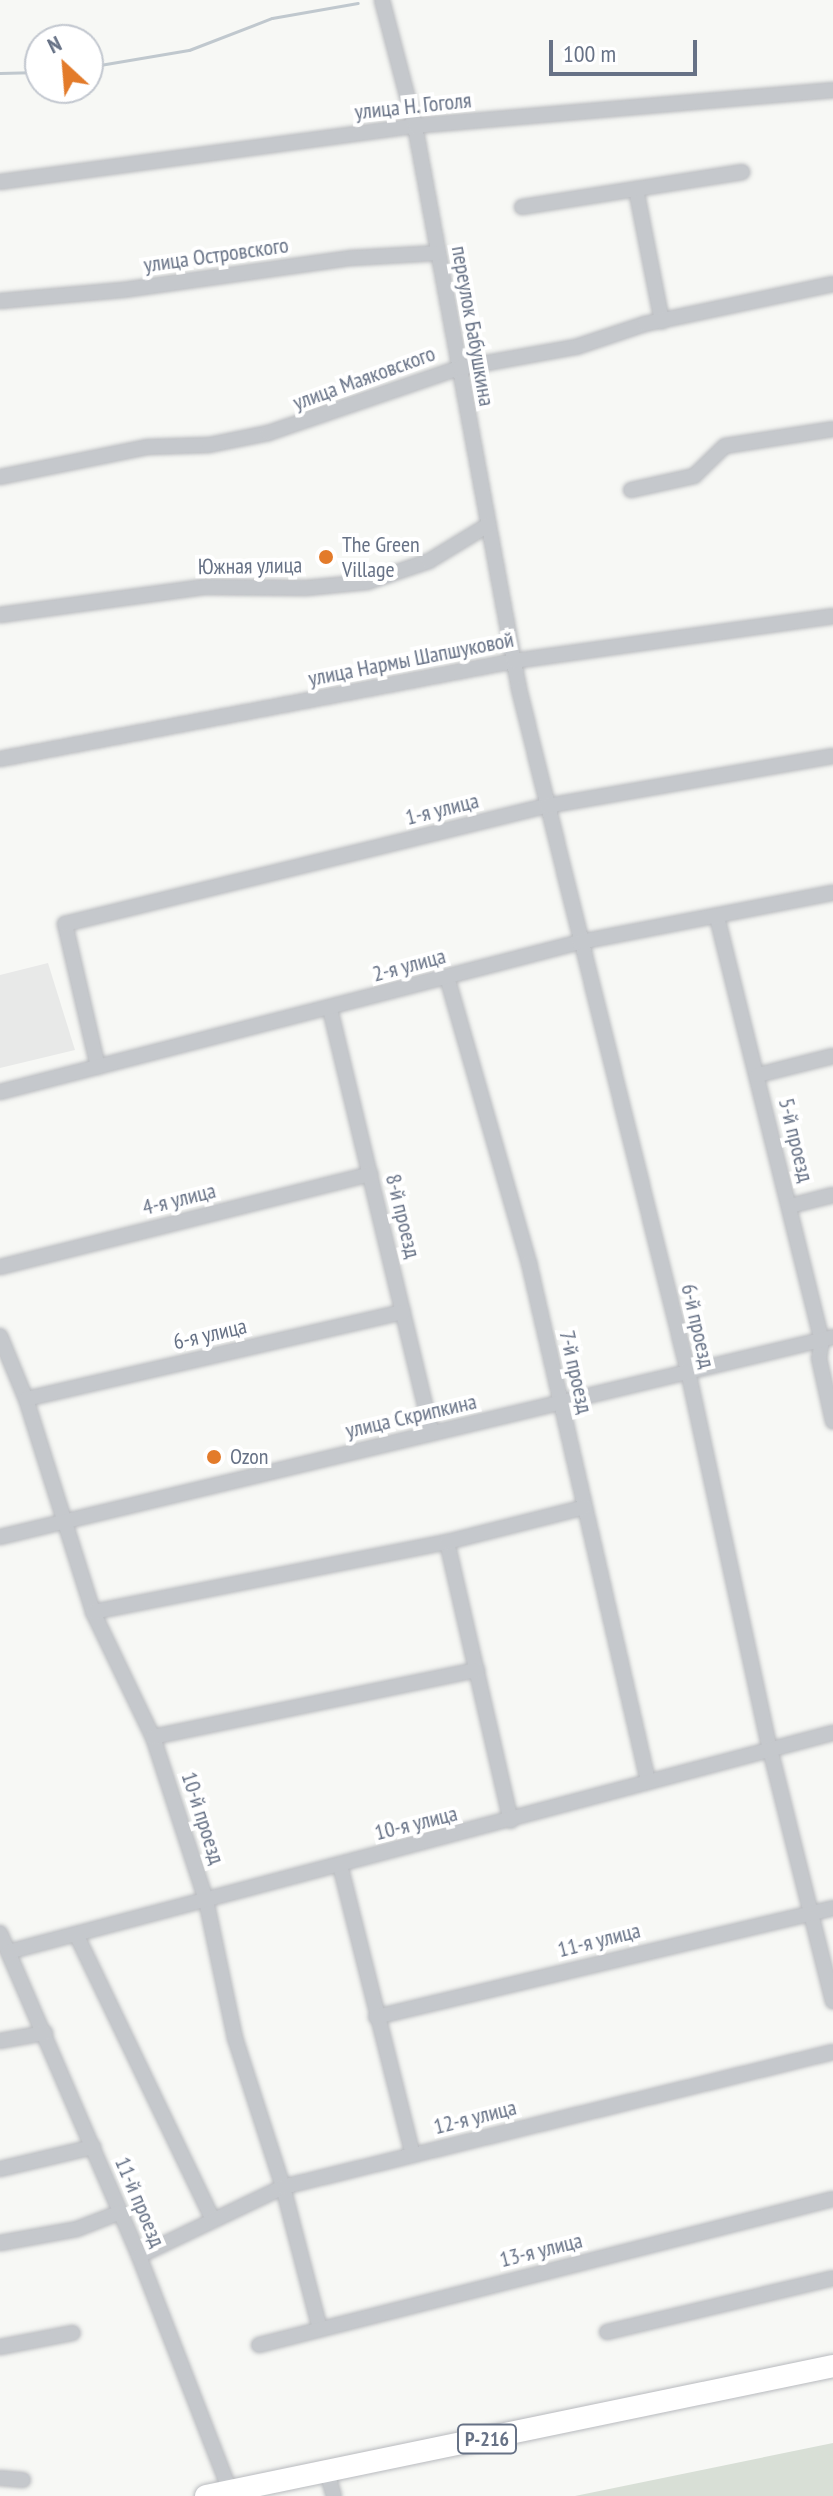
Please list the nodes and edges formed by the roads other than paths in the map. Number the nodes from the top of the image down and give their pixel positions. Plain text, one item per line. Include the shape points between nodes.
1 (382, 0) edge
2 (833, 90) edge
3 (415, 126) junction
4 (742, 172) dead end
5 (0, 182) edge
6 (636, 189) junction
7 (522, 207) dead end
8 (438, 253) junction
9 (833, 284) edge
10 (0, 301) edge
11 (662, 321) junction
12 (459, 368) junction
13 (833, 429) edge
14 (0, 477) edge
15 (631, 490) dead end
16 (488, 525) junction
17 (0, 615) edge
18 (833, 616) edge
19 (514, 661) junction
20 (833, 756) edge
21 (0, 759) edge
22 (547, 806) junction
23 (833, 893) edge
24 (717, 917) junction
25 (580, 942) junction
26 (447, 977) junction
27 (330, 1009) junction
28 (833, 1056) edge
29 (98, 1067) junction
30 (758, 1075) junction
31 (0, 1092) edge
32 (370, 1174) junction
33 (833, 1195) edge
34 (790, 1206) junction
35 (0, 1267) edge
36 (403, 1312) junction
37 (0, 1336) edge
38 (827, 1338) edge
39 (688, 1371) junction
40 (26, 1399) junction
41 (561, 1403) junction
42 (833, 1421) edge
43 (432, 1433) junction
44 (585, 1507) junction
45 (64, 1521) junction
46 (0, 1537) edge
47 (447, 1542) junction
48 (93, 1612) junction
49 (477, 1670) junction
50 (833, 1733) edge
51 (153, 1737) junction
52 (770, 1749) junction
53 (648, 1781) junction
54 (511, 1821) junction
55 (340, 1865) junction
56 (206, 1900) junction
57 (833, 1908) edge
58 (811, 1912) junction
59 (0, 1933) edge
60 (76, 1934) junction
61 (8, 1952) junction
62 (833, 2001) edge
63 (376, 2017) junction
64 (45, 2033) junction
65 (0, 2041) edge
66 (833, 2052) edge
67 (93, 2147) junction
68 (413, 2155) junction
69 (0, 2169) edge
70 (283, 2187) junction
71 (833, 2199) edge
72 (121, 2212) junction
73 (213, 2220) junction
74 (0, 2243) edge
75 (139, 2256) junction
76 (833, 2278) edge
77 (320, 2329) junction
78 (607, 2332) dead end
79 (73, 2333) dead end
80 (259, 2345) dead end
81 (0, 2347) edge
82 (833, 2366) edge
83 (327, 2472) junction
84 (0, 2478) edge
85 (23, 2480) dead end
86 (230, 2491) junction
87 (206, 2496) edge
88 (334, 2496) edge

1 - 3 street, переулок Бабушкина
2 - 3 street, улица Н. Гоголя
3 - 5 street, улица Н. Гоголя
3 - 8 street, переулок Бабушкина
4 - 6 street
6 - 7 street
6 - 11 street
8 - 10 street, улица Островского via 352,258
8 - 12 street, переулок Бабушкина
9 - 11 street, улица Маяковского
11 - 12 street, улица Маяковского via 576,347
12 - 14 street, улица Маяковского via 303,425 209,445 79,459
12 - 16 street, переулок Бабушкина
13 - 15 street via 725,446 694,476
16 - 17 street, Южная улица via 429,561 368,582 306,588 204,587
16 - 19 street, переулок Бабушкина
18 - 19 street, улица Нармы Шапшуковой
19 - 21 street, улица Нармы Шапшуковой
19 - 22 street, 6-й проезд
20 - 22 street, 1-я улица
22 - 25 street, 6-й проезд
22 - 29 street, 1-я улица via 65,924
23 - 24 street, 2-я улица
24 - 25 street, 2-я улица
24 - 30 street, 5-й проезд
25 - 26 street, 2-я улица
25 - 39 street, 6-й проезд
26 - 27 street, 2-я улица
26 - 41 street, 7-й проезд via 529,1263
27 - 29 street, 2-я улица
27 - 32 street, 8-й проезд
28 - 30 street
29 - 31 street, 2-я улица
30 - 34 street, 5-й проезд
32 - 35 street, 4-я улица
32 - 36 street, 8-й проезд
33 - 34 street
34 - 38 street, 5-й проезд
36 - 40 street, 6-я улица
36 - 43 street, 8-й проезд
37 - 40 street, 10-й проезд
38 - 39 street, улица Скрипкина
38 - 42 street, 5-й проезд via 819,1358
39 - 41 street, улица Скрипкина
39 - 52 street, 6-й проезд
40 - 45 street, 10-й проезд
41 - 43 street, улица Скрипкина
41 - 44 street, 7-й проезд
43 - 45 street, улица Скрипкина
44 - 47 street
44 - 53 street, 7-й проезд
45 - 46 street, улица Скрипкина
45 - 48 street, 10-й проезд
47 - 48 street
47 - 49 street
48 - 51 street, 10-й проезд
49 - 51 street
49 - 54 street
50 - 52 street, 10-я улица
51 - 56 street, 10-й проезд
52 - 53 street, 10-я улица
52 - 58 street, 6-й проезд
53 - 54 street, 10-я улица
54 - 55 street, 10-я улица
55 - 56 street, 10-я улица
55 - 63 street
56 - 60 street, 10-я улица
56 - 70 street, 10-й проезд via 235,2038
57 - 58 street, 11-я улица
58 - 62 street, 6-й проезд
58 - 63 street, 11-я улица
59 - 61 street, 11-й проезд
60 - 61 street, 10-я улица
60 - 73 street
61 - 64 street, 11-й проезд
63 - 68 street
64 - 65 street
64 - 67 street, 11-й проезд
66 - 68 street, 12-я улица
67 - 69 street
67 - 72 street, 11-й проезд
68 - 70 street, 12-я улица
70 - 73 street, 12-я улица
70 - 77 street, 10-й проезд
71 - 77 street, 13-я улица
72 - 74 street via 77,2229
72 - 75 street, 11-й проезд
73 - 75 street, 12-я улица
75 - 86 street, 11-й проезд
76 - 78 street
77 - 80 street, 13-я улица
79 - 81 street
82 - 83 highway, Р-216
83 - 86 highway, Р-216
83 - 88 street
84 - 85 street
86 - 87 highway, Р-216

